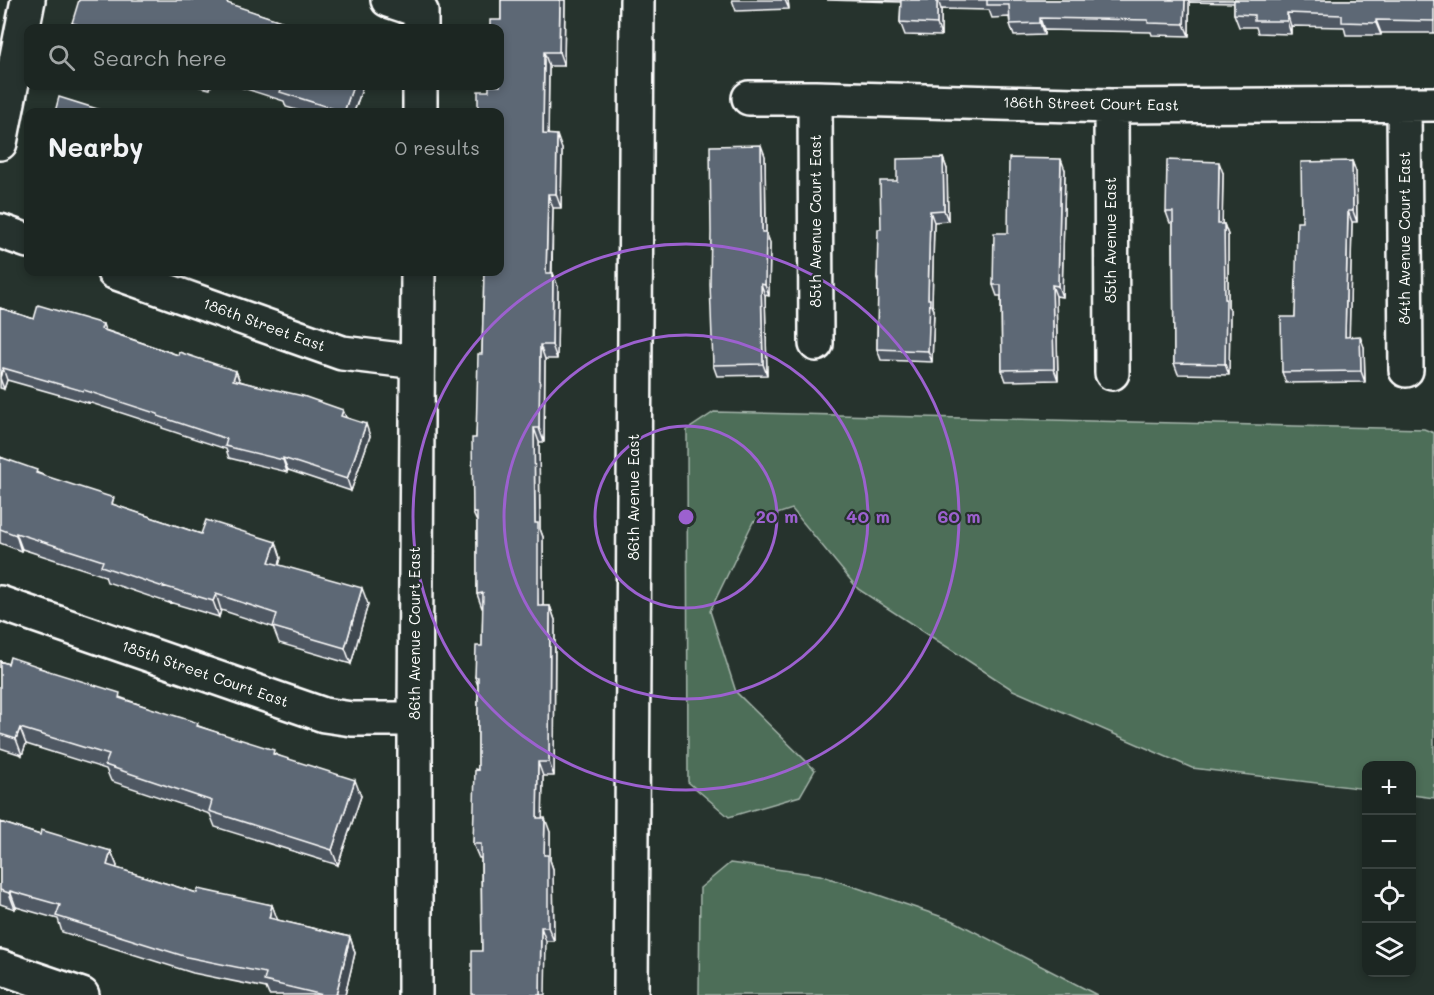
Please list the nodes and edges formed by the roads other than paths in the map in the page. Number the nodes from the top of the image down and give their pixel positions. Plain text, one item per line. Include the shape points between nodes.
1 (28, 0) edge
2 (388, 0) edge
3 (637, 0) edge
4 (421, 20) edge
5 (420, 90) edge
6 (748, 98) dead end
7 (815, 98) junction
8 (1419, 105) edge
9 (1111, 106) junction
10 (420, 108) edge
11 (0, 143) edge
12 (0, 231) edge
13 (24, 240) edge
14 (125, 276) edge
15 (418, 276) edge
16 (816, 344) dead end
17 (417, 362) junction
18 (1406, 370) dead end
19 (1112, 373) dead end
20 (0, 603) edge
21 (415, 719) junction
22 (0, 967) edge
23 (82, 995) edge
24 (415, 995) edge
25 (631, 995) edge

1 - 11 street
2 - 4 street
3 - 25 street, 86th Avenue East
5 - 10 street
6 - 7 street, 186th Street Court East
7 - 9 street, 186th Street Court East
7 - 16 street, 85th Avenue Court East
8 - 9 street, 186th Street Court East
8 - 18 street, 84th Avenue Court East
9 - 19 street, 85th Avenue East
12 - 13 street
14 - 17 street, 186th Street East via 342,353
15 - 17 street, 86th Avenue Court East
17 - 21 street, 86th Avenue Court East
20 - 21 street, 185th Street Court East via 324,715
21 - 24 street, 86th Avenue Court East
22 - 23 street

